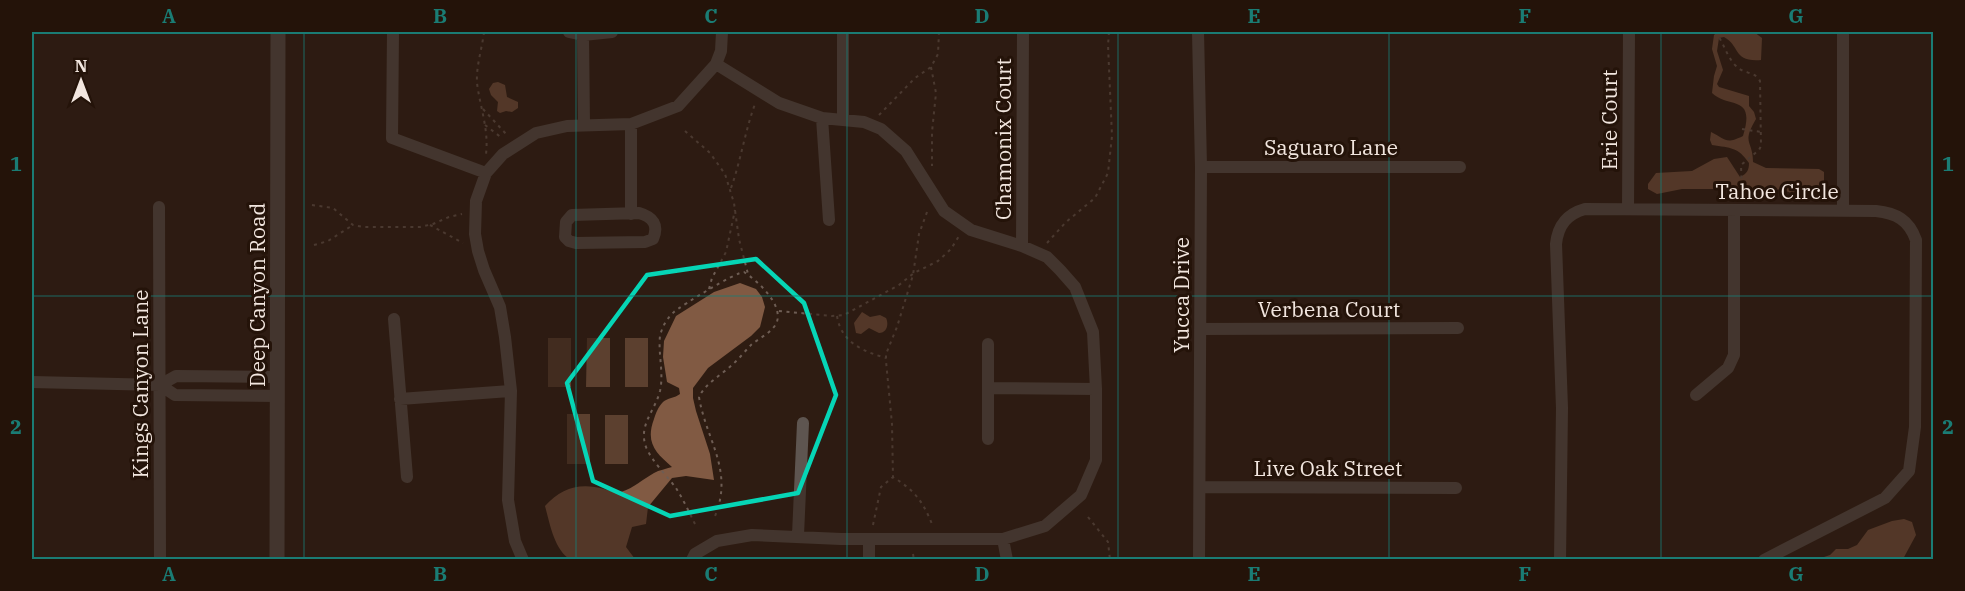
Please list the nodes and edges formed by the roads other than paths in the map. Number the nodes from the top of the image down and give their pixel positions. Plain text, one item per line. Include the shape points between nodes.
1 (278, 32) edge
2 (393, 32) edge
3 (569, 32) edge
4 (612, 32) edge
5 (843, 32) edge
6 (1023, 32) edge
7 (1198, 32) edge
8 (1629, 32) edge
9 (1843, 32) edge
10 (724, 33) edge
11 (583, 35) junction
12 (716, 64) junction
13 (822, 118) junction
14 (843, 118) junction
15 (631, 124) junction
16 (584, 125) junction
17 (1201, 167) junction
18 (1460, 167) dead end
19 (486, 173) junction
20 (159, 207) dead end
21 (1628, 209) junction
22 (1734, 210) junction
23 (1844, 211) junction
24 (631, 214) junction
25 (829, 220) dead end
26 (1022, 246) junction
27 (394, 319) dead end
28 (1458, 328) dead end
29 (1200, 329) junction
30 (988, 344) dead end
31 (278, 377) junction
32 (32, 382) edge
33 (160, 385) junction
34 (988, 388) junction
35 (1096, 389) junction
36 (511, 392) junction
37 (1696, 395) dead end
38 (278, 396) junction
39 (400, 399) junction
40 (803, 423) dead end
41 (988, 439) dead end
42 (407, 477) dead end
43 (1200, 487) junction
44 (1456, 488) dead end
45 (798, 535) junction
46 (869, 539) junction
47 (1003, 539) junction
48 (160, 560) edge
49 (277, 560) edge
50 (523, 560) edge
51 (692, 560) edge
52 (869, 560) edge
53 (1007, 560) edge
54 (1199, 560) edge
55 (1560, 560) edge
56 (1764, 560) edge

1 - 31 street, Deep Canyon Road
2 - 19 street via 392,138
3 - 11 street
4 - 11 street
5 - 14 street
6 - 26 street, Chamonix Court
7 - 17 street, Yucca Drive
8 - 21 street, Erie Court
9 - 23 street
10 - 12 street
11 - 16 street
12 - 13 street via 779,102
12 - 15 street via 678,106
13 - 14 street
13 - 25 street
14 - 26 street via 864,122 895,139 944,211 971,230
15 - 16 street
15 - 24 street
16 - 19 street via 536,133 502,154
17 - 18 street, Saguaro Lane
17 - 29 street, Yucca Drive
19 - 36 street via 476,201 475,234 477,251 500,307
20 - 33 street, Kings Canyon Lane
21 - 22 street, Tahoe Circle
21 - 55 street, Tahoe Circle via 1576,212 1564,221 1557,234 1562,408
22 - 23 street, Tahoe Circle
22 - 37 street via 1734,355 1728,368
23 - 56 street, Tahoe Circle via 1897,215 1909,225 1916,240 1916,427 1909,471 1885,498
24 - 24 street via 648,216 654,221 656,231 652,239 576,243 565,237 566,222 572,215
26 - 35 street via 1047,257 1075,287 1094,332
27 - 39 street
28 - 29 street, Verbena Court
29 - 43 street, Yucca Drive
30 - 34 street
31 - 33 street via 176,376
31 - 38 street, Deep Canyon Road
32 - 33 street
33 - 38 street via 175,395
33 - 48 street, Kings Canyon Lane
34 - 35 street
34 - 41 street
35 - 47 street via 1096,460 1081,495 1045,526
36 - 39 street
36 - 50 street via 508,500 515,542
38 - 49 street, Deep Canyon Road
39 - 42 street
40 - 45 street
43 - 44 street, Live Oak Street
43 - 54 street, Yucca Drive
45 - 46 street
45 - 51 street via 717,541
46 - 47 street
46 - 52 street
47 - 53 street

